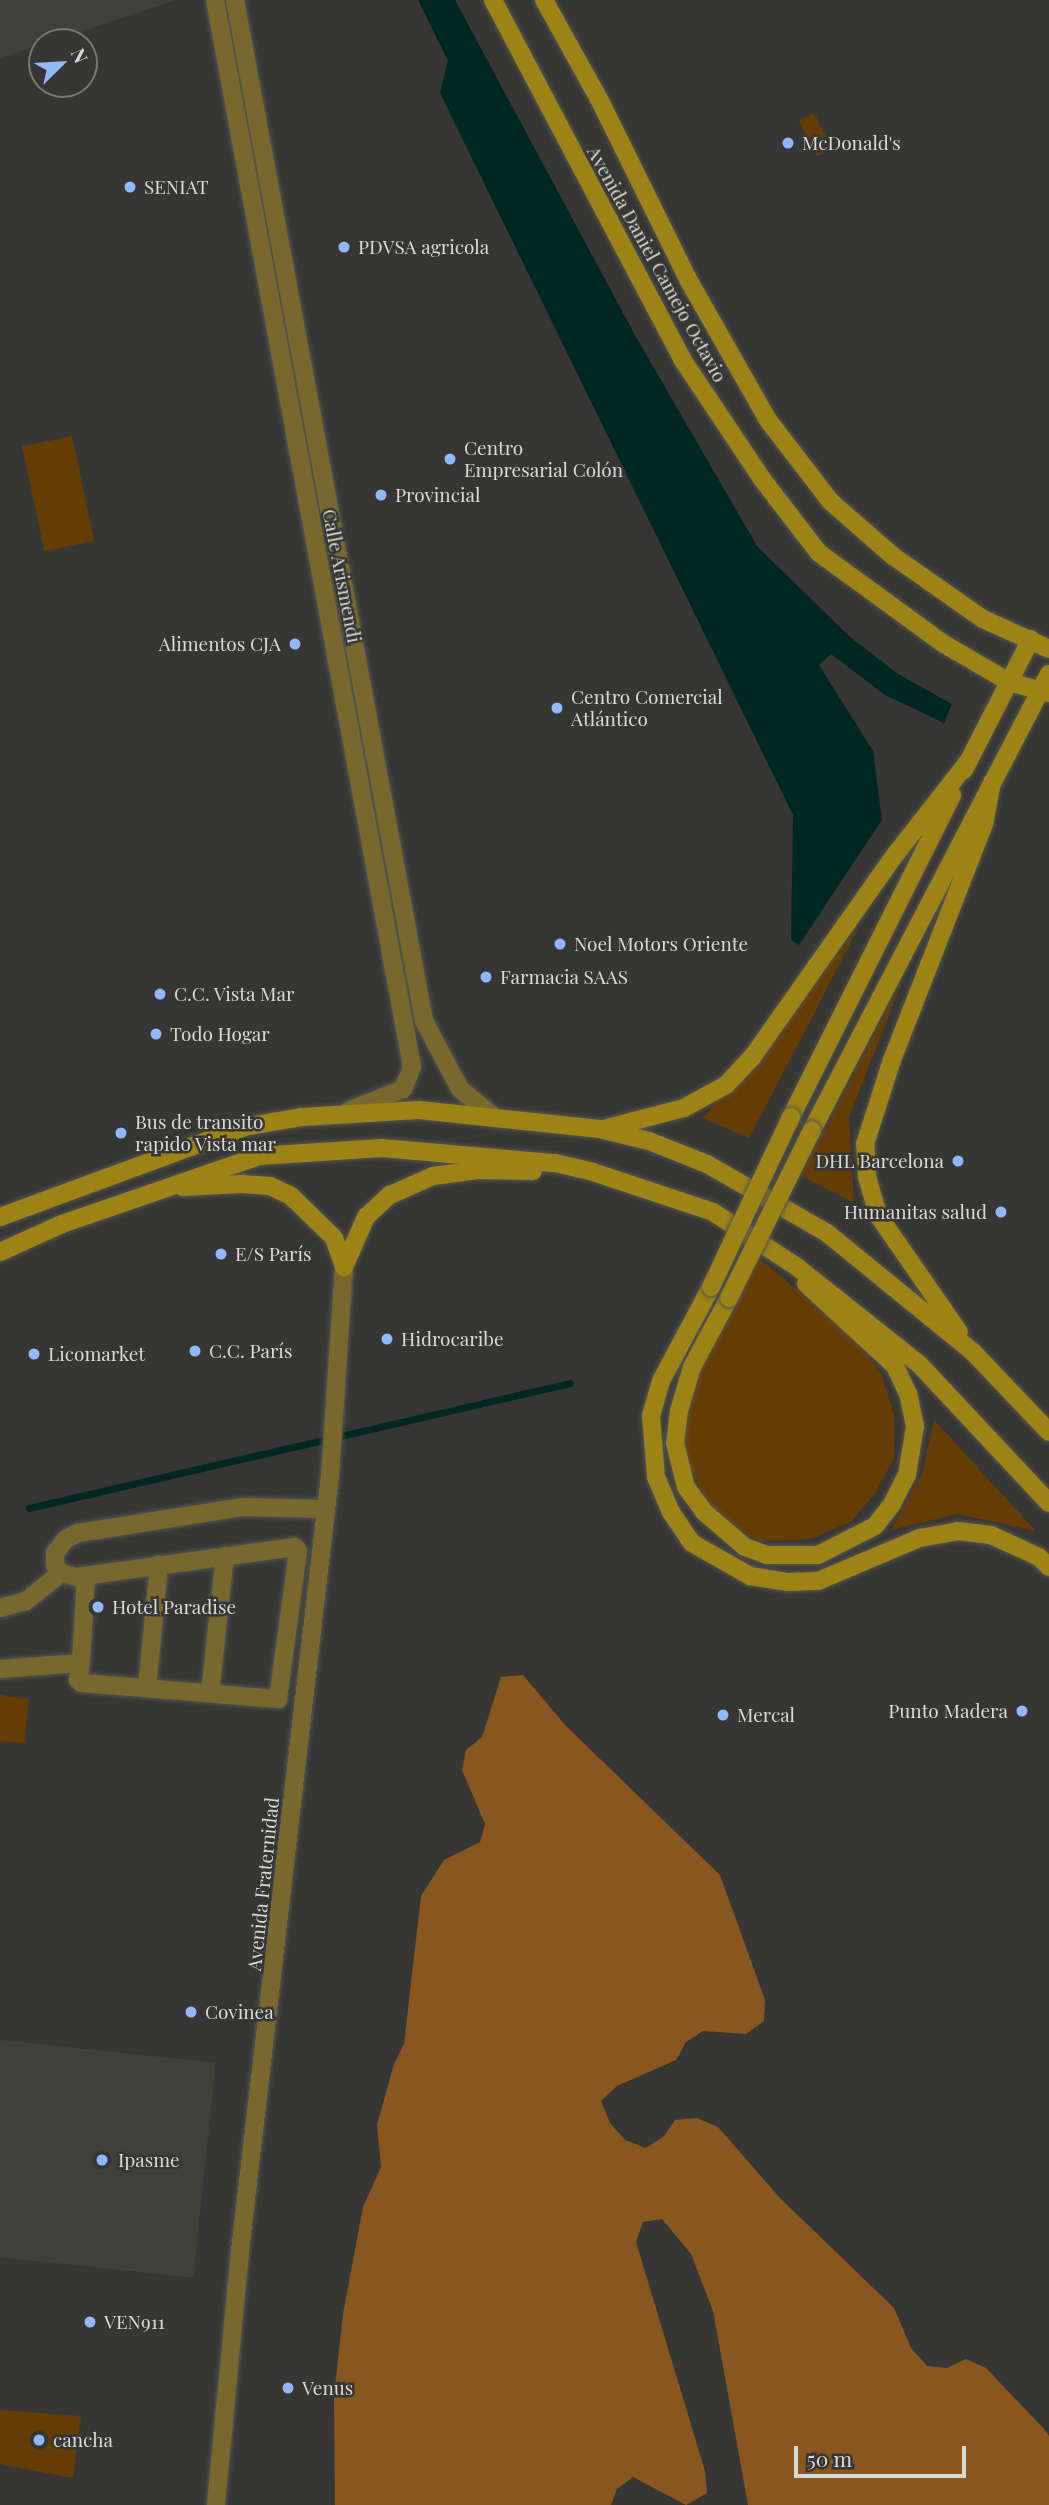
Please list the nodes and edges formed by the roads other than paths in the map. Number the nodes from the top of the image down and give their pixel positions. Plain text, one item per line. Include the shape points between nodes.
1 (215, 0) edge
2 (235, 0) edge
3 (493, 0) edge
4 (544, 0) edge
5 (1031, 639) junction
6 (1049, 649) edge
7 (1049, 674) edge
8 (1009, 682) junction
9 (1045, 691) edge
10 (968, 762) junction
11 (992, 783) junction
12 (339, 1115) junction
13 (494, 1116) junction
14 (600, 1129) junction
15 (593, 1172) junction
16 (169, 1187) junction
17 (1, 1217) edge
18 (4, 1250) edge
19 (774, 1252) junction
20 (344, 1267) junction
21 (974, 1352) junction
22 (1049, 1432) edge
23 (1049, 1503) edge
24 (326, 1509) junction
25 (225, 1556) junction
26 (159, 1565) junction
27 (1049, 1567) edge
28 (61, 1573) junction
29 (86, 1576) junction
30 (0, 1608) edge
31 (80, 1663) junction
32 (0, 1669) edge
33 (147, 1688) junction
34 (210, 1693) junction
35 (216, 2505) edge

1 - 12 street, Calle Arismendi via 412,1067 403,1089
2 - 13 street, Calle Arismendi via 424,1021 460,1089
3 - 8 main road, Avenida Daniel Camejo Octavio via 682,359 762,479 819,553 944,644
4 - 5 main road, Avenida Daniel Camejo Octavio via 689,281 784,440 831,502 893,556 982,619
5 - 6 main road, Avenida Daniel Camejo Octavio
5 - 8 main road
7 - 9 main road
8 - 9 main road, Avenida Daniel Camejo Octavio
8 - 10 main road
9 - 11 main road
10 - 14 main road via 894,855 754,1056 726,1085 684,1108
10 - 27 main road, bridge via 661,1381 651,1416 656,1477 671,1512 692,1543 750,1576 818,1581 920,1538 958,1531 991,1535
11 - 19 main road, bridge via 692,1367 679,1411 675,1443 686,1486 704,1512 745,1546 767,1555 818,1555 875,1526 892,1504 907,1475 915,1426 895,1366
11 - 21 main road via 984,824 891,1060 865,1144 878,1215
12 - 13 main road via 419,1110
12 - 17 main road via 244,1127
13 - 14 main road
14 - 21 main road via 649,1141 748,1184 827,1233
15 - 16 main road via 555,1163 382,1148 259,1156
15 - 19 main road via 713,1212
15 - 20 main road via 478,1170 433,1176 390,1195 366,1217
16 - 18 main road
16 - 20 main road via 270,1186 291,1196 334,1238
19 - 23 main road via 919,1364
20 - 24 street, Avenida Fraternidad
21 - 22 main road
24 - 28 street via 242,1507 78,1533 55,1553
24 - 35 street, Avenida Fraternidad via 240,2251
25 - 26 street
25 - 34 street
25 - 34 street via 291,1546 298,1550 281,1697
26 - 29 street
26 - 33 street
28 - 29 street
28 - 30 street via 26,1601
29 - 31 street
31 - 32 street
31 - 33 street via 78,1680 82,1683
33 - 34 street

